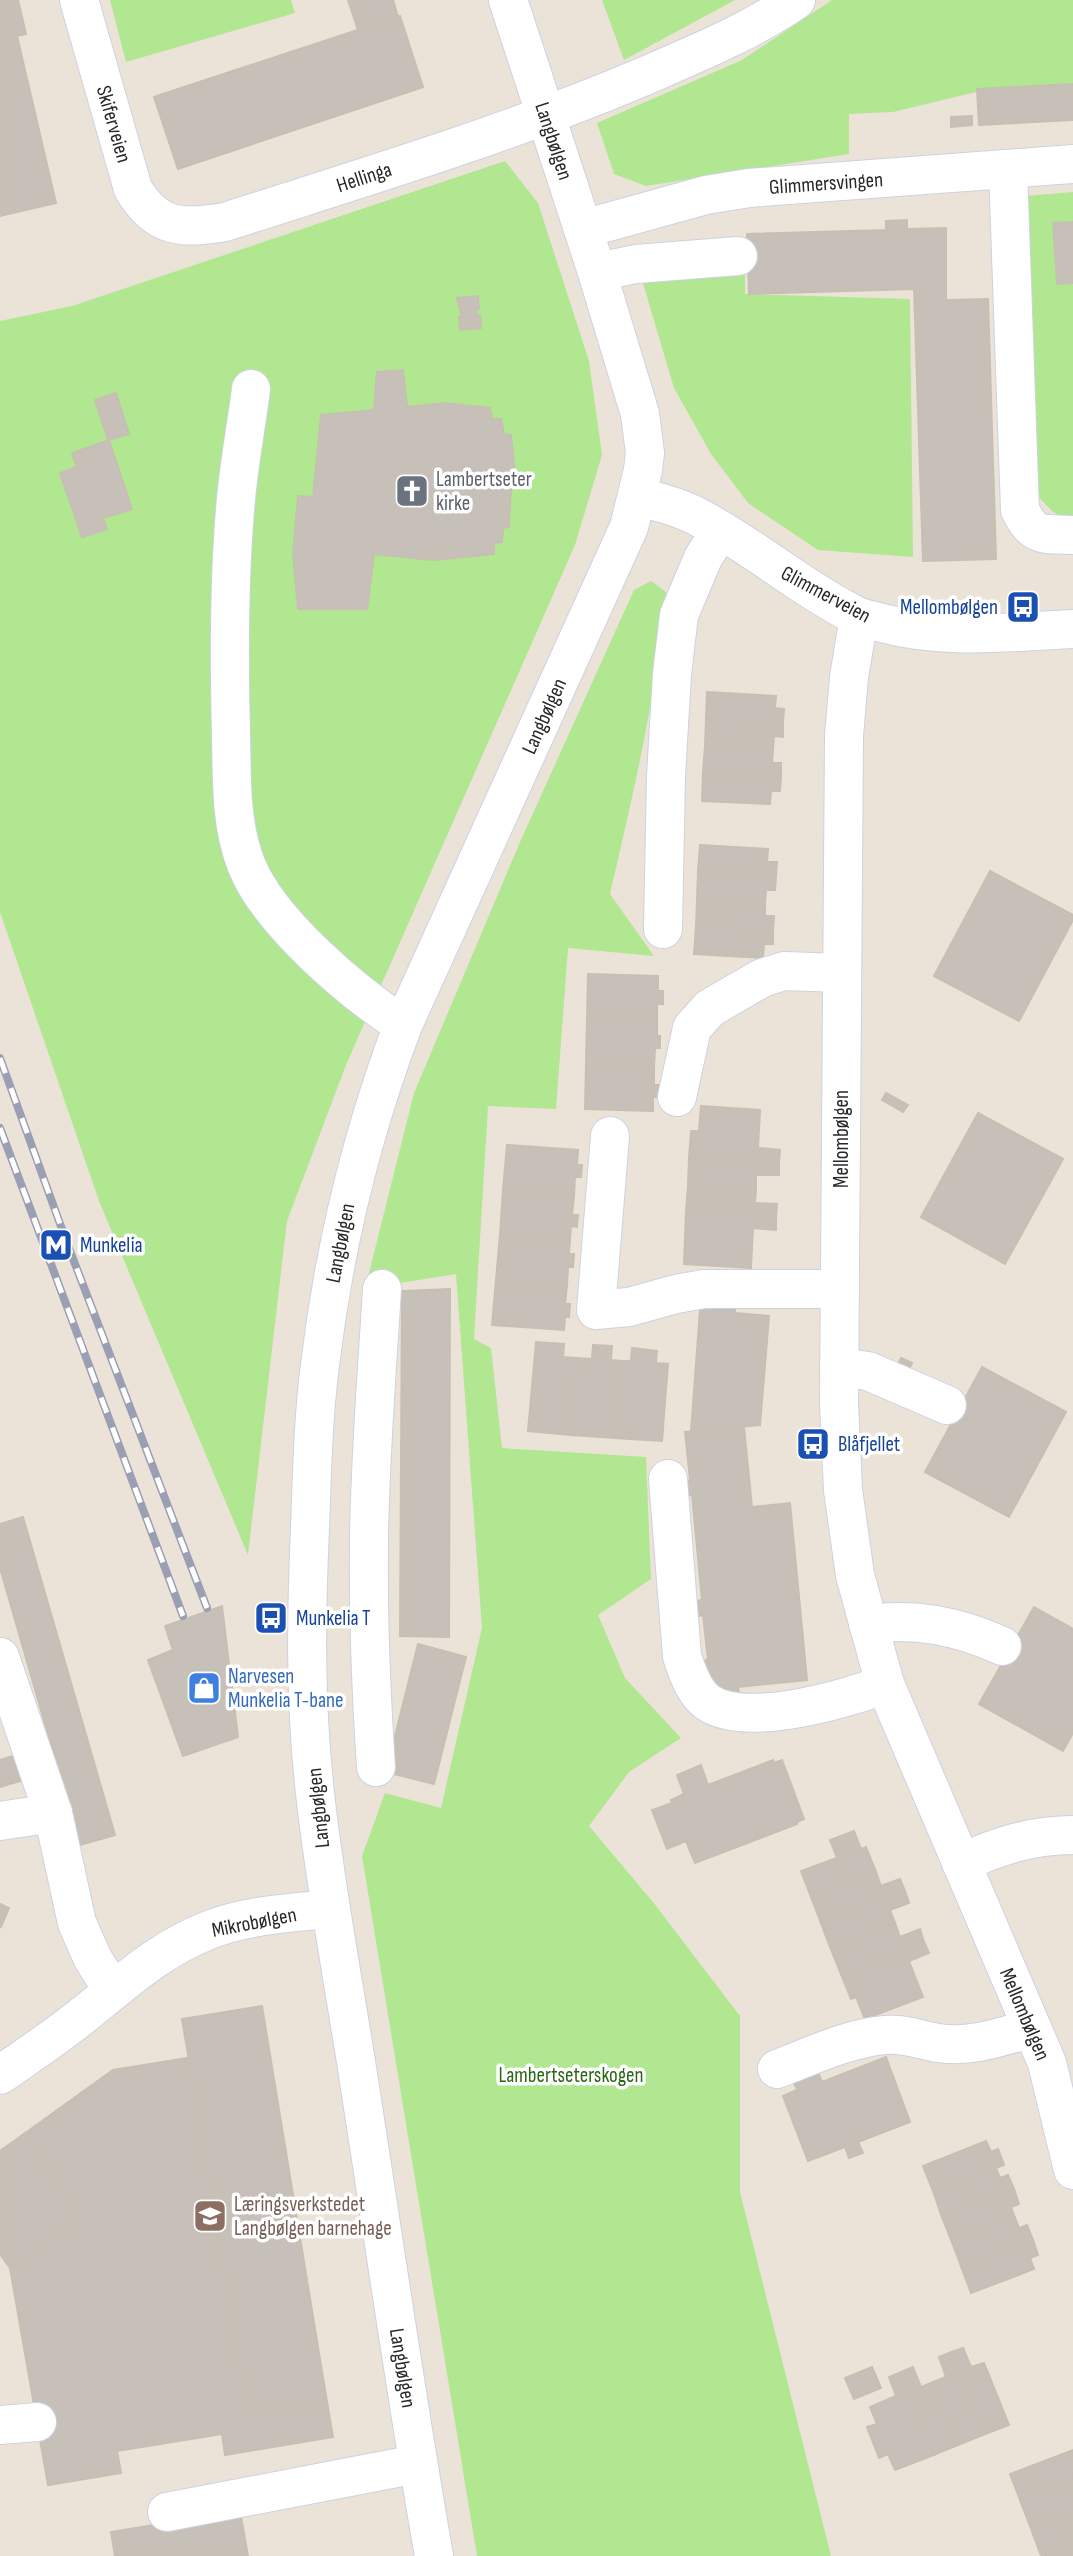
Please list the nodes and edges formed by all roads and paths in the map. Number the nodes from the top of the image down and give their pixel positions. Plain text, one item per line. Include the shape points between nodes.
1 (79, 0) edge
2 (508, 0) edge
3 (796, 0) edge
4 (545, 114) junction
5 (1073, 164) edge
6 (1008, 169) junction
7 (180, 225) joint
8 (583, 229) junction
9 (738, 256) dead end
10 (597, 272) junction
11 (251, 389) dead end
12 (638, 497) junction
13 (720, 531) junction
14 (1073, 535) edge
15 (859, 617) junction
16 (1073, 629) edge
17 (663, 929) dead end
18 (842, 973) junction
19 (404, 1025) junction
20 (677, 1097) dead end
21 (610, 1136) dead end
22 (382, 1289) dead end
23 (840, 1289) junction
24 (839, 1367) junction
25 (947, 1405) dead end
26 (668, 1479) dead end
27 (309, 1538) junction
28 (369, 1539) junction
29 (868, 1624) junction
30 (1002, 1646) dead end
31 (0, 1657) edge
32 (885, 1685) junction
33 (376, 1767) dead end
34 (53, 1813) junction
35 (0, 1821) edge
36 (1073, 1835) edge
37 (961, 1863) junction
38 (330, 1909) junction
39 (113, 1991) junction
40 (1032, 2028) junction
41 (1060, 2058) edge
42 (777, 2069) dead end
43 (0, 2075) edge
44 (1073, 2170) edge
45 (418, 2464) junction
46 (167, 2512) dead end
47 (434, 2556) edge

1 - 7 street, Skiferveien via 133,189 144,208
2 - 4 street, Langbølgen
3 - 4 street, Hellinga via 758,25 686,58
4 - 7 street, Hellinga via 225,222
4 - 8 street, Langbølgen
5 - 6 street, Glimmersvingen
6 - 8 street, Glimmersvingen via 748,188
6 - 14 street via 1020,510 1037,533
8 - 10 street, Langbølgen
9 - 10 street via 636,264
10 - 12 street, Langbølgen via 643,432
11 - 19 street via 234,523 229,674 235,831 262,896 344,982
12 - 13 street, Glimmerveien via 698,517
12 - 19 street, Langbølgen via 625,537
13 - 15 street, Glimmerveien
13 - 17 street via 679,615 666,776
15 - 16 street, Glimmerveien via 946,634
15 - 18 street, Mellombølgen via 844,736
18 - 20 street via 784,971 762,978 710,1008 692,1028
18 - 23 street, Mellombølgen
19 - 27 street, Langbølgen via 354,1175 332,1284 320,1367
21 - 23 street via 596,1310 704,1289
22 - 28 street
23 - 24 street, Mellombølgen
24 - 25 street via 868,1371
24 - 29 street, Mellombølgen via 844,1490 855,1574
26 - 32 street via 682,1656 700,1697 718,1708 782,1712
27 - 28 street
27 - 38 street, Langbølgen via 308,1695
28 - 33 street
29 - 30 street via 932,1623
29 - 32 street, Mellombølgen
31 - 34 street
32 - 37 street, Mellombølgen
34 - 35 street
34 - 39 street via 76,1923
36 - 37 street via 1043,1835
37 - 40 street, Mellombølgen
38 - 39 street, Mikrobølgen via 258,1917 213,1928 160,1953
38 - 45 street, Langbølgen
39 - 43 street, Mikrobølgen
40 - 41 street, Mellombølgen
40 - 42 street via 972,2045 884,2035
41 - 44 street, Mellombølgen
45 - 46 street
45 - 47 street, Langbølgen

